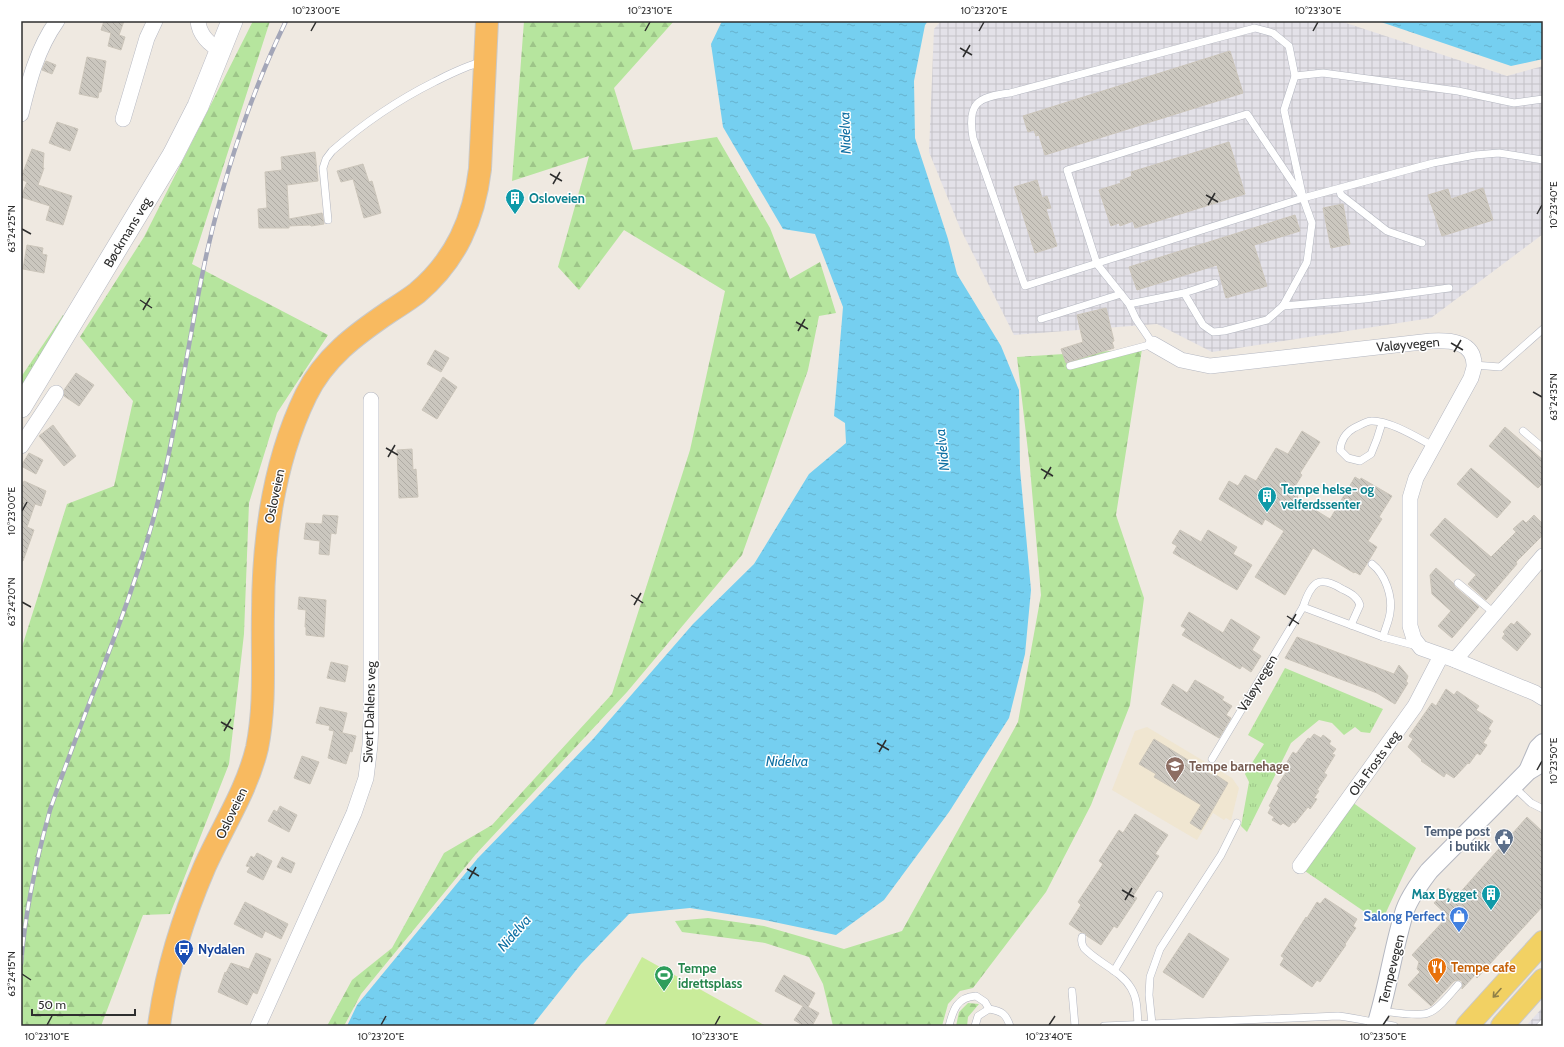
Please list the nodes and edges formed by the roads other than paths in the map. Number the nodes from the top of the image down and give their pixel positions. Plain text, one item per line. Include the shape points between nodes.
1 (57, 21) edge
2 (155, 21) edge
3 (198, 21) edge
4 (232, 21) edge
5 (487, 21) edge
6 (221, 50) junction
7 (484, 62) junction
8 (1295, 76) junction
9 (1543, 99) edge
10 (21, 114) edge
11 (123, 119) dead end
12 (1543, 160) edge
13 (1339, 189) junction
14 (1303, 198) junction
15 (328, 220) dead end
16 (1422, 243) dead end
17 (1096, 264) junction
18 (1215, 283) dead end
19 (1449, 288) dead end
20 (1184, 293) junction
21 (1121, 294) junction
22 (1129, 304) junction
23 (1283, 306) junction
24 (1041, 318) dead end
25 (1543, 329) edge
26 (1154, 344) junction
27 (1474, 365) junction
28 (1070, 366) dead end
29 (56, 394) dead end
30 (371, 400) dead end
31 (21, 407) edge
32 (1382, 423) junction
33 (1523, 431) dead end
34 (21, 446) edge
35 (1433, 446) junction
36 (1543, 448) edge
37 (1543, 556) edge
38 (1372, 564) dead end
39 (1458, 583) dead end
40 (1302, 607) junction
41 (1494, 613) junction
42 (1351, 625) junction
43 (1383, 637) junction
44 (1421, 648) junction
45 (1448, 658) junction
46 (1543, 698) edge
47 (1543, 743) edge
48 (1212, 759) dead end
49 (1536, 766) edge
50 (1513, 786) junction
51 (1543, 810) edge
52 (1237, 823) dead end
53 (1300, 866) dead end
54 (1159, 895) dead end
55 (1082, 937) dead end
56 (1543, 942) edge
57 (1114, 971) junction
58 (1543, 980) edge
59 (1458, 985) dead end
60 (1072, 991) dead end
61 (989, 1009) junction
62 (1378, 1021) edge
63 (1543, 1023) edge
64 (1152, 1024) junction
65 (1138, 1025) junction
66 (159, 1026) edge
67 (258, 1026) edge
68 (949, 1026) edge
69 (975, 1026) edge
70 (1010, 1026) edge
71 (1075, 1026) edge
72 (1104, 1026) edge
73 (1356, 1026) edge
74 (1467, 1026) edge
75 (1502, 1026) edge
76 (1540, 1026) edge

1 - 10 street via 40,49
2 - 11 street via 147,38
3 - 6 street via 207,40
4 - 6 main road, Bøckmans veg
5 - 7 highway, Osloveien
6 - 31 main road, Bøckmans veg via 198,106 173,155
7 - 15 lane via 470,65 415,92 382,112 332,151 323,168
7 - 66 highway, Osloveien via 477,193 461,239 449,259 416,294 361,332 331,357 314,380 296,418 282,461 266,536 262,612 263,684 256,749 250,773 206,864 186,915 168,976
8 - 9 lane via 1323,74 1458,91 1514,103
8 - 14 lane via 1284,110
8 - 17 lane via 1288,46 1273,33 1255,28 1010,94 990,96 976,103 970,123 973,138 1025,286
12 - 13 lane via 1499,153 1475,155 1433,163
13 - 14 lane
13 - 16 lane via 1341,195 1387,231
14 - 17 lane
14 - 17 lane via 1247,114 1067,170
14 - 23 lane via 1312,223 1307,262
17 - 21 lane
18 - 20 lane
19 - 23 lane
20 - 22 lane
20 - 23 lane via 1203,325 1213,332 1267,320
21 - 22 lane
21 - 24 lane
22 - 26 lane via 1136,319
25 - 27 lane via 1500,366
26 - 27 street, Valøyvegen via 1181,360 1210,366 1445,341 1467,347
26 - 28 lane
27 - 35 street via 1471,378
29 - 34 street
30 - 67 street, Sivert Dahlens veg via 371,720 366,778 354,813
32 - 32 lane via 1370,421 1349,431 1341,441 1340,450 1348,458 1360,461 1371,454
32 - 35 lane via 1396,427
33 - 36 lane
35 - 44 street via 1416,478 1410,498 1410,626 1414,639
37 - 41 street, Ola Frosts veg
38 - 43 lane via 1384,580 1389,595 1391,611
39 - 41 lane
40 - 42 lane
40 - 42 lane, Valøyvegen via 1314,584 1321,581 1332,582 1357,598 1360,605
40 - 48 lane, Valøyvegen
41 - 45 street, Ola Frosts veg
42 - 43 lane
43 - 44 lane
44 - 45 street
45 - 46 street via 1536,692
45 - 53 street, Ola Frosts veg
47 - 49 street via 1538,748
49 - 50 street, Tempevegen
50 - 51 lane via 1531,803
50 - 62 street, Tempevegen via 1429,871 1412,895 1405,909
52 - 64 lane via 1221,855 1160,949 1150,977
54 - 57 lane
55 - 57 lane via 1083,948
56 -> 74 main road
57 - 65 lane via 1131,988 1136,1001
58 - 75 main road
59 - 62 lane via 1429,1013
60 - 71 lane
61 - 68 lane via 985,1002 976,996 962,999 956,1004
61 - 69 lane via 978,1016
61 - 70 lane via 998,1010 1006,1016
62 - 64 lane via 1338,1016
62 - 73 lane
63 - 76 lane
64 - 65 lane
65 - 72 lane

